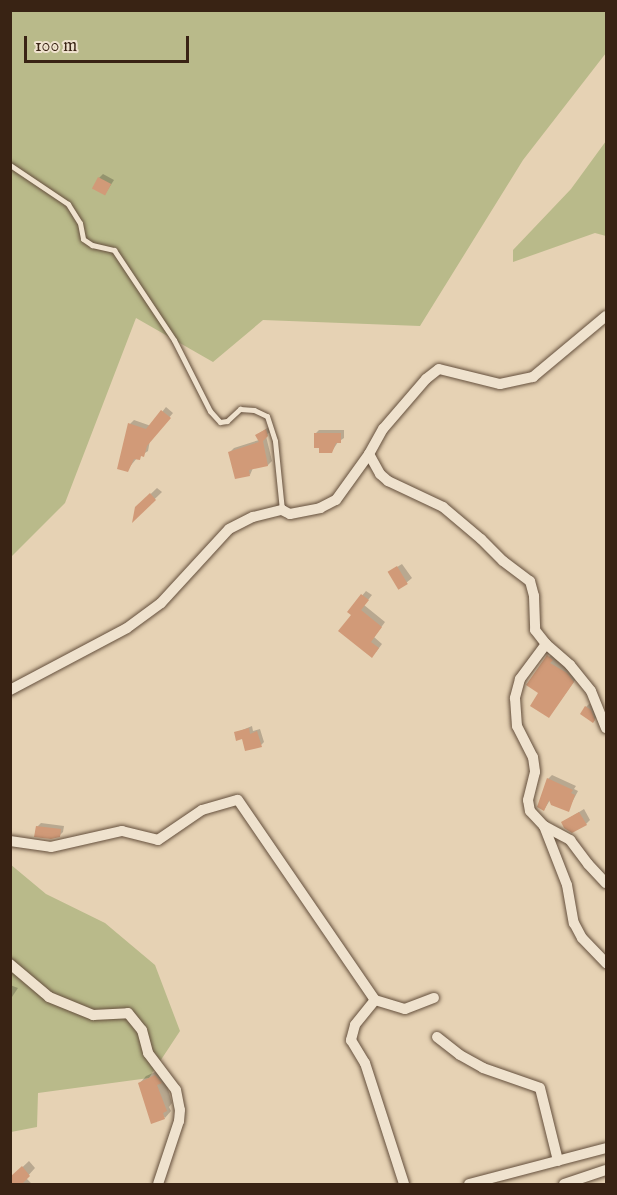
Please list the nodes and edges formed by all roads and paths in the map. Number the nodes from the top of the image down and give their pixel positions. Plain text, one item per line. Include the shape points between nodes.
1 (10, 165) edge
2 (606, 316) edge
3 (369, 454) junction
4 (282, 510) junction
5 (546, 644) junction
6 (10, 690) edge
7 (606, 728) edge
8 (544, 826) junction
9 (10, 841) edge
10 (606, 883) edge
11 (606, 963) edge
12 (10, 964) edge
13 (434, 998) dead end
14 (375, 1000) junction
15 (437, 1036) dead end
16 (606, 1148) edge
17 (558, 1161) junction
18 (606, 1170) edge
19 (158, 1185) edge
20 (404, 1185) edge
21 (469, 1185) edge
22 (564, 1185) edge

1 - 4 lane via 68,204 80,222 83,239 92,246 114,250 174,340 219,422 227,421 240,409 267,416 275,441
2 - 3 street via 533,377 500,384 439,369 383,429
3 - 4 street via 336,500 290,514
3 - 5 street via 388,481 443,507 530,581 535,630
4 - 6 street via 253,517 229,529 161,603 127,628
5 - 7 street via 591,691
5 - 8 street via 520,679 514,713 536,772 528,800 530,811
8 - 10 street via 570,840
8 - 11 street via 567,885 574,923 582,938
9 - 14 street via 51,847 122,831 158,840 202,810 238,800
12 - 19 street via 49,997 93,1015 128,1013 142,1030 148,1053 176,1090 180,1110
13 - 14 street via 405,1009
14 - 20 street via 355,1025 351,1040 365,1063
15 - 17 street via 483,1068 540,1088
16 - 17 street
17 - 21 street
18 - 22 street via 563,1182

